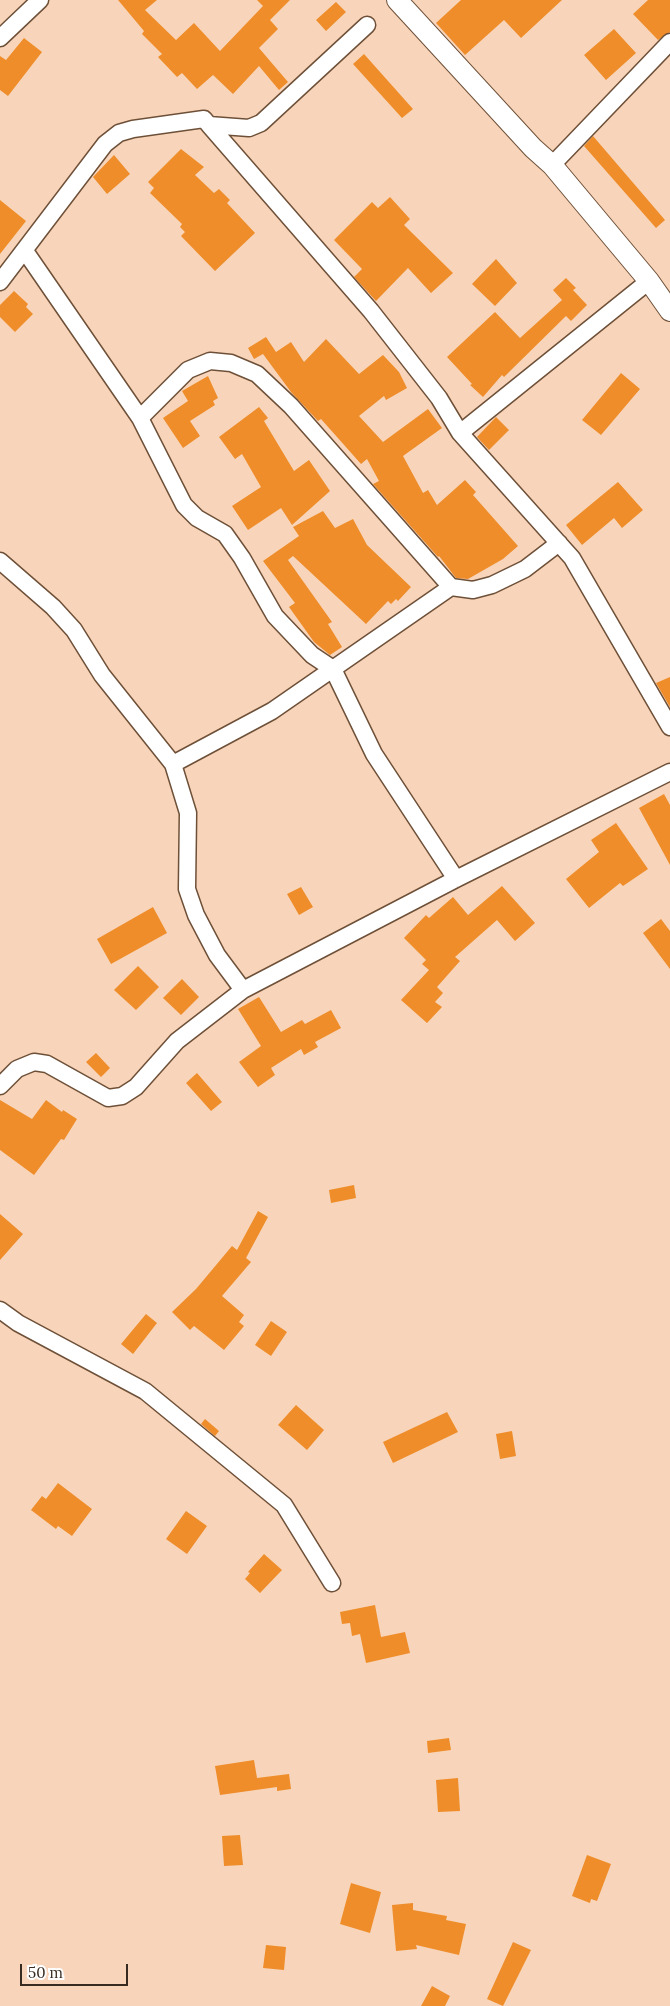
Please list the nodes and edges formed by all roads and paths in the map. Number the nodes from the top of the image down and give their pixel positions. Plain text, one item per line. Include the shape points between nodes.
1 (40, 0) edge
2 (397, 0) edge
3 (367, 25) dead end
4 (0, 38) edge
5 (670, 42) edge
6 (209, 125) junction
7 (552, 164) junction
8 (25, 251) junction
9 (649, 281) junction
10 (0, 282) edge
11 (670, 311) edge
12 (140, 418) junction
13 (460, 433) junction
14 (559, 543) junction
15 (0, 561) edge
16 (451, 587) junction
17 (333, 669) junction
18 (670, 727) edge
19 (174, 764) junction
20 (670, 772) edge
21 (456, 879) junction
22 (243, 990) junction
23 (0, 1086) edge
24 (0, 1310) edge
25 (332, 1583) dead end

1 - 4 street
2 - 7 main road via 533,148
3 - 6 street via 261,122 249,128
5 - 7 street
6 - 8 street via 204,119 133,128 119,133 105,144
6 - 13 street via 371,311 439,398
7 - 9 main road
8 - 10 street
8 - 12 street
9 - 11 main road
9 - 13 street
12 - 16 street via 188,370 210,361 231,363 257,374 291,406
12 - 17 street via 184,505 197,518 225,534 275,616 312,654
13 - 14 street
14 - 16 street via 525,568 492,585 473,590
14 - 18 street via 572,558
15 - 19 street via 53,607 74,630 102,675
16 - 17 street
17 - 19 street via 272,711
17 - 21 street via 374,754
19 - 22 street via 188,813 187,889 196,915 217,955
20 - 21 street
21 - 22 street
22 - 23 street via 177,1041 136,1087 122,1096 108,1098 48,1064 34,1062 17,1069
24 - 25 street via 18,1323 145,1391 284,1505

